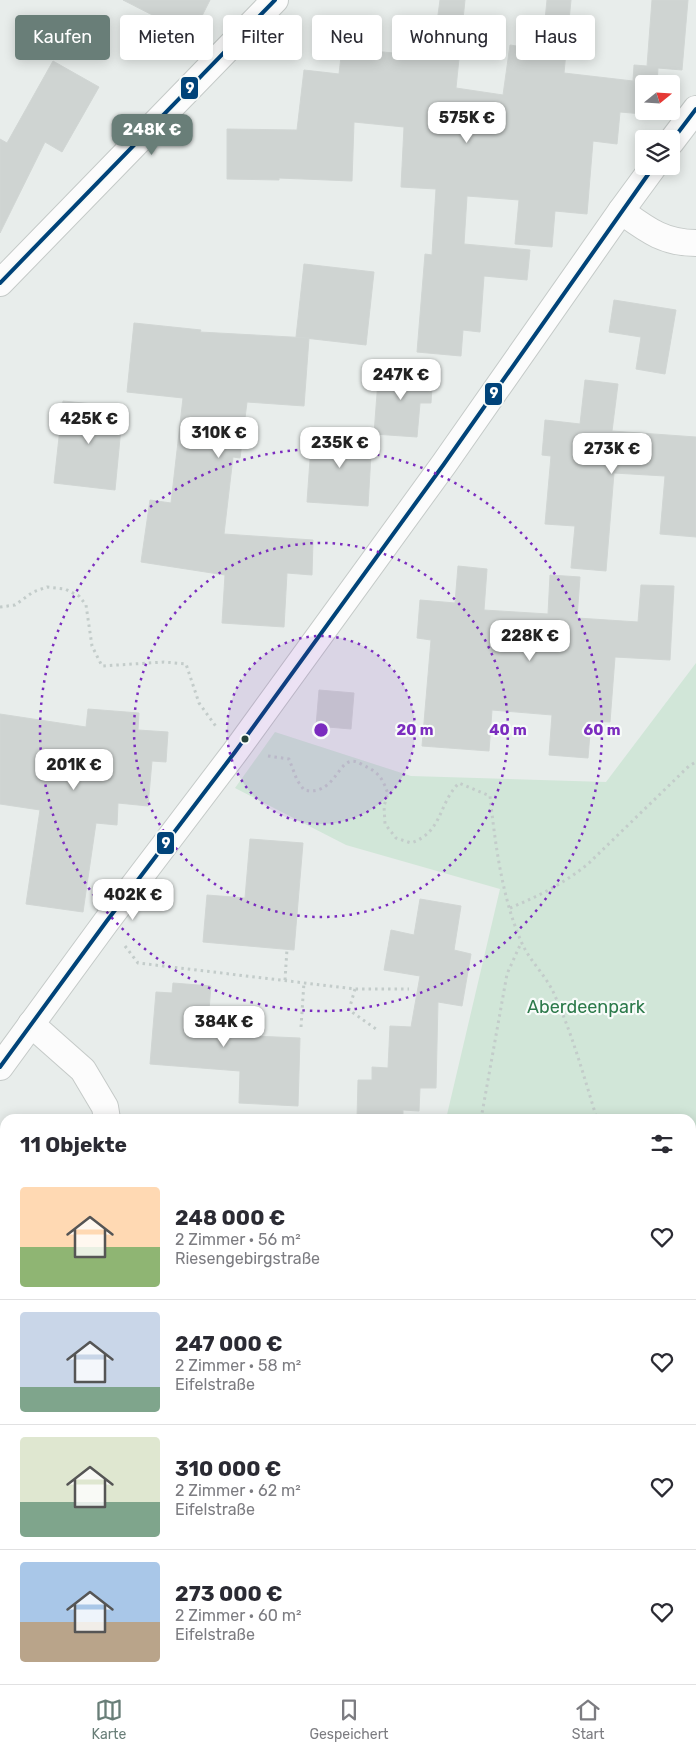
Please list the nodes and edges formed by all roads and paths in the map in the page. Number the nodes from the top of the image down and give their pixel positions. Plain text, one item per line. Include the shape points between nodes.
1 (275, 0) edge
2 (696, 109) edge
3 (680, 130) edge
4 (647, 175) edge
5 (621, 211) junction
6 (696, 243) edge
7 (0, 283) edge
8 (0, 607) edge
9 (198, 703) dead end
10 (235, 752) junction
11 (696, 762) edge
12 (510, 908) junction
13 (106, 922) junction
14 (521, 942) junction
15 (288, 949) dead end
16 (285, 980) junction
17 (304, 982) junction
18 (355, 989) junction
19 (409, 989) dead end
20 (31, 1024) junction
21 (301, 1027) dead end
22 (376, 1028) dead end
23 (0, 1067) edge
24 (106, 1114) edge
25 (482, 1114) edge
26 (595, 1114) edge

1 - 7 street
2 - 3 street
4 - 5 street
5 - 6 street via 654,234 681,243
5 - 10 street via 444,464
8 - 9 path via 15,605 33,592 48,587 65,589 79,596 86,606 92,646 102,666 164,662 186,664
10 - 12 path via 289,760 296,780 304,790 312,792 328,786 339,770 356,761 380,776 388,794 384,806 385,824 396,838 411,843 426,837 451,791 459,783 490,796 495,839
10 - 13 street
11 - 12 path via 573,876
12 - 14 path
13 - 16 path via 138,963
13 - 20 street
14 - 25 path via 507,974
14 - 26 path via 554,994 573,1040
15 - 16 path
16 - 17 path
17 - 18 path
17 - 21 path
18 - 19 path
18 - 22 path via 349,1010
20 - 23 street
20 - 24 street via 84,1070

